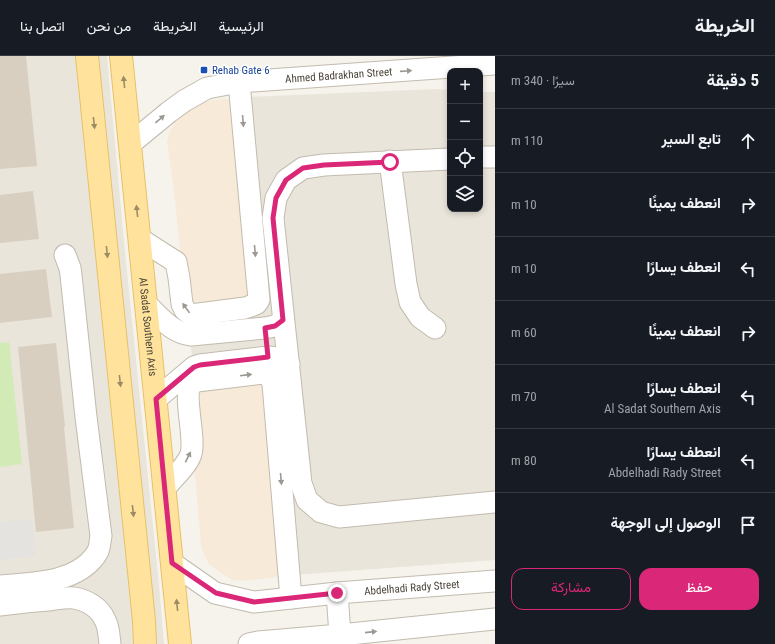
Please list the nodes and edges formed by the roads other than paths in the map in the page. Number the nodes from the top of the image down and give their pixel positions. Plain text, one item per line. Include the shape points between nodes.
1 (87, 56) edge
2 (122, 56) edge
3 (495, 64) edge
4 (239, 82) junction
5 (130, 144) junction
6 (483, 157) edge
7 (495, 157) edge
8 (447, 159) edge
9 (390, 162) junction
10 (140, 239) junction
11 (65, 254) dead end
12 (146, 304) junction
13 (274, 324) junction
14 (435, 328) dead end
15 (191, 335) junction
16 (268, 357) junction
17 (289, 364) junction
18 (194, 367) junction
19 (156, 399) junction
20 (165, 488) junction
21 (495, 502) edge
22 (172, 563) junction
23 (495, 581) edge
24 (0, 586) edge
25 (27, 592) junction
26 (337, 593) junction
27 (291, 598) junction
28 (0, 605) edge
29 (495, 619) edge
30 (340, 635) junction
31 (110, 644) edge
32 (145, 644) edge
33 (180, 644) edge
34 (249, 644) edge

1 -> 32 main road
5 -> 2 main road, Al Sadat Southern Axis
4 -> 3 street, Ahmed Badrakhan Street
5 -> 4 street, Ahmed Badrakhan Street via 184,101 207,88
4 -> 10 street via 259,300 245,308 191,315 182,304 176,262
10 -> 5 main road, Al Sadat Southern Axis
6 - 7 street
8 - 9 street
9 - 13 street via 303,168 286,180 276,198 273,218
9 - 14 street via 410,302 420,317
10 - 12 main road, Al Sadat Southern Axis
11 - 25 street via 71,275 101,536 98,550 90,562 78,571 48,580
12 - 15 street via 174,330
12 - 19 main road, Al Sadat Southern Axis
13 - 15 street
13 - 16 street
13 - 17 street
15 - 18 street
16 - 17 street via 279,358
16 - 18 street
17 - 21 street via 301,483 307,500 321,512 339,517
18 - 19 street
19 - 20 main road, Al Sadat Southern Axis
20 - 22 main road, Al Sadat Southern Axis
20 -> 27 street via 188,460 192,448 188,393 191,384 197,381 269,374 273,384
22 - 27 street, Abdelhadi Rady Street via 216,593 254,602
33 -> 22 main road, Al Sadat Southern Axis
23 - 26 street, Abdelhadi Rady Street
24 - 25 street
25 - 28 street
25 - 31 street via 73,598 92,605 106,620
26 - 27 street, Abdelhadi Rady Street
26 - 30 street
30 -> 29 street
30 - 34 street

